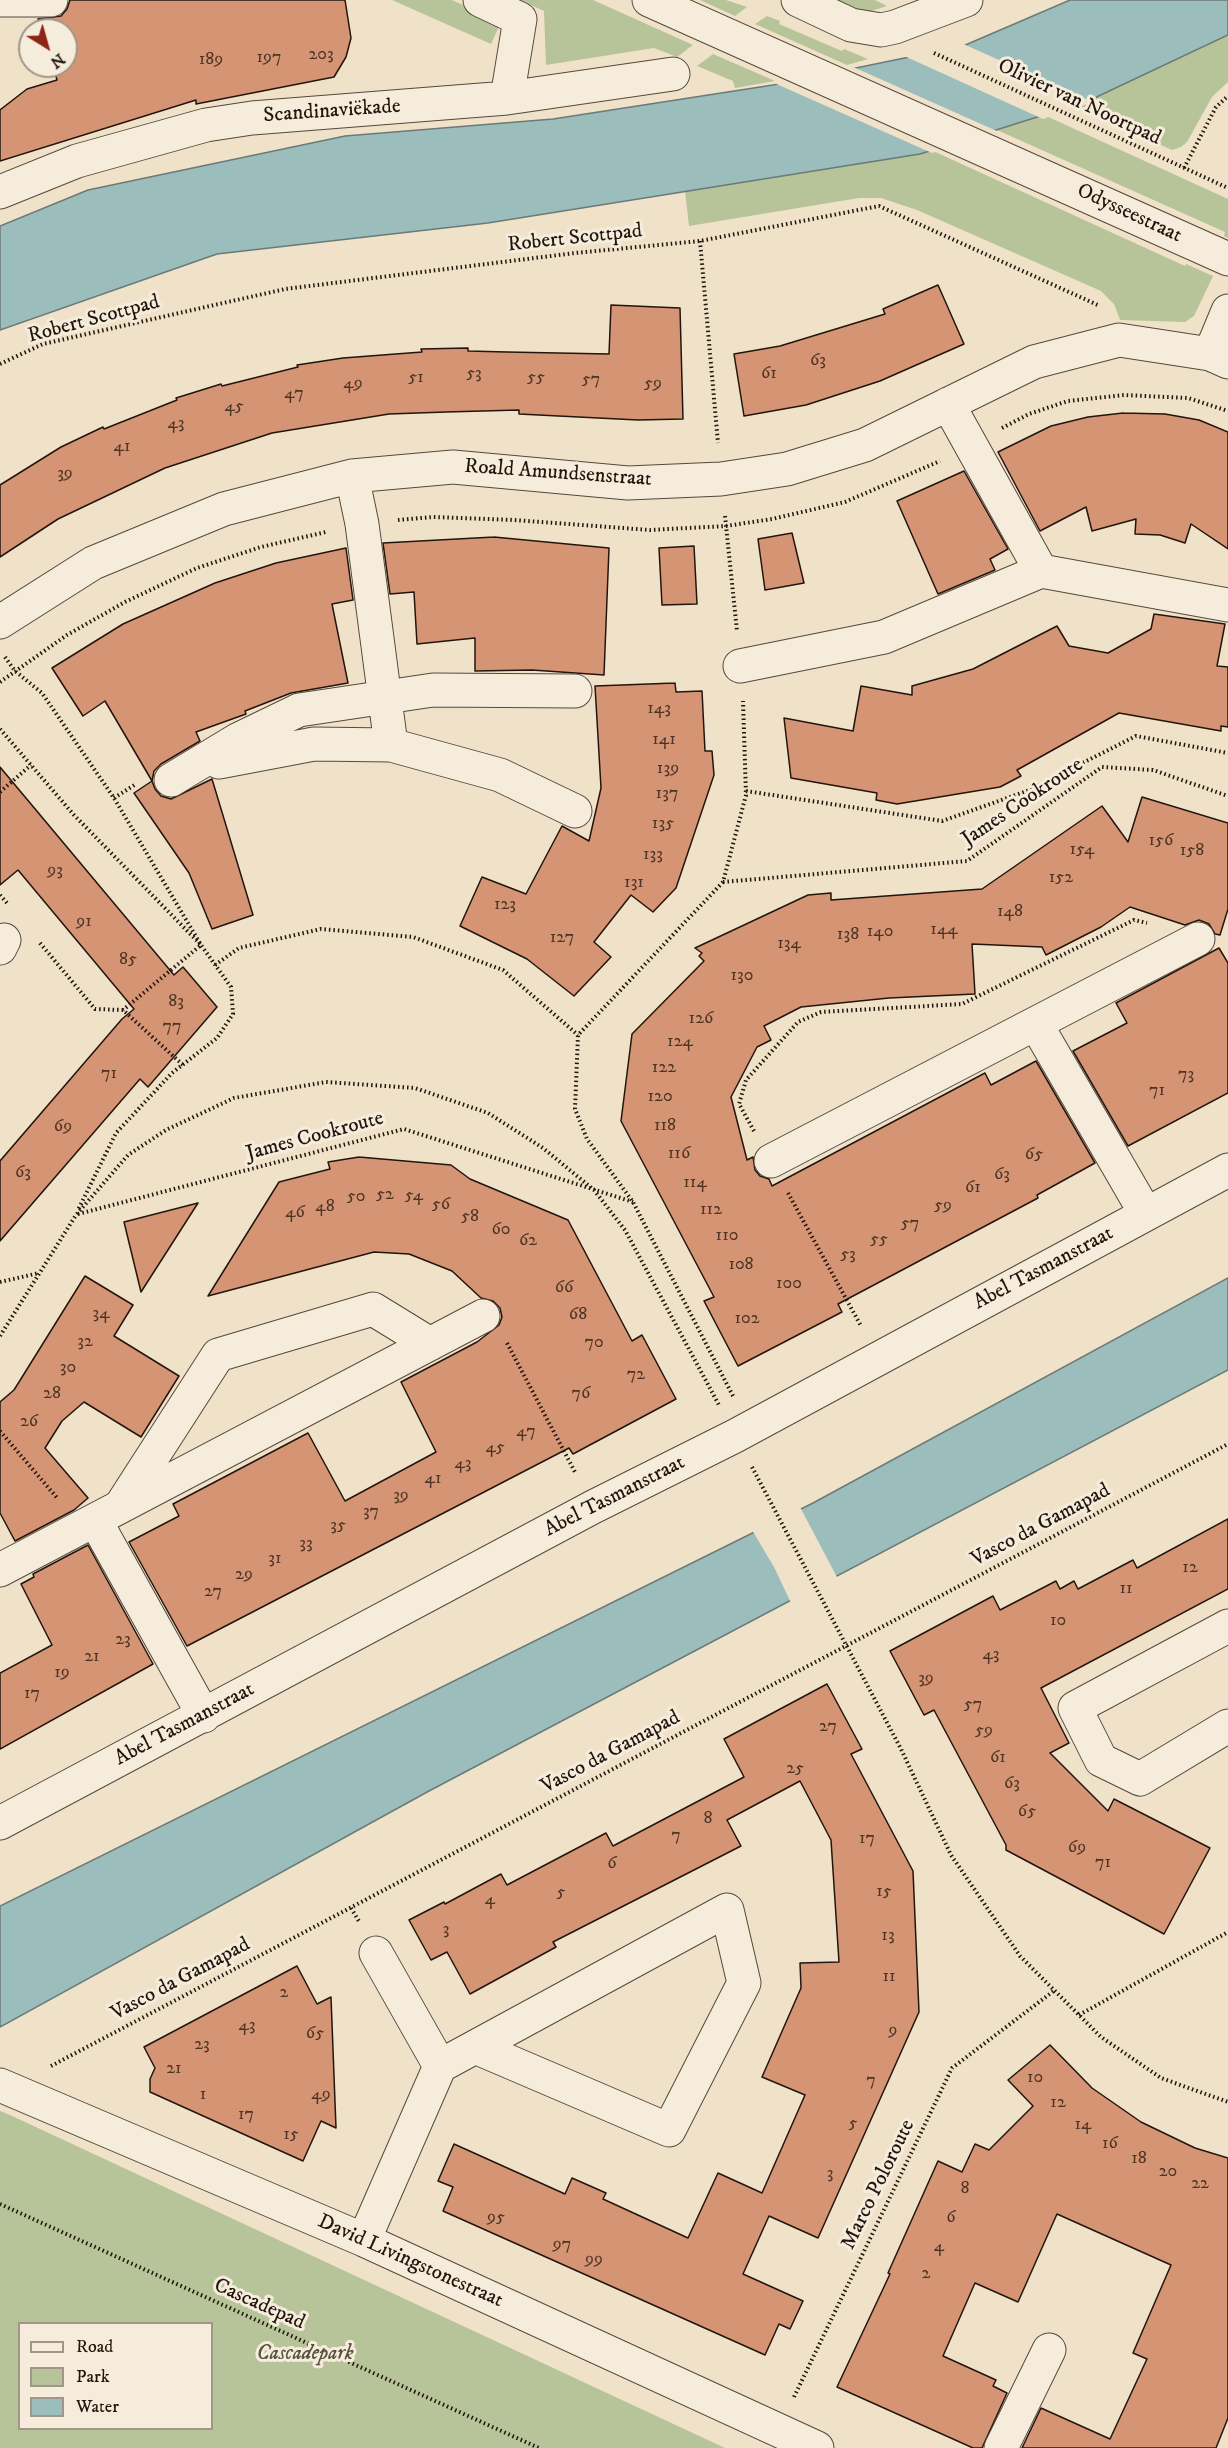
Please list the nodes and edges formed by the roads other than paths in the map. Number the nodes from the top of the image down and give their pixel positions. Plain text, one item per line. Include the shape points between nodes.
1 (0, 0) edge
2 (51, 0) edge
3 (480, 0) edge
4 (649, 0) edge
5 (798, 0) edge
6 (966, 0) edge
7 (673, 74) dead end
8 (507, 98) junction
9 (0, 192) edge
10 (1228, 259) edge
11 (1228, 311) edge
12 (1219, 358) edge
13 (948, 404) junction
14 (352, 476) junction
15 (1041, 571) junction
16 (1228, 605) edge
17 (0, 622) edge
18 (740, 666) road end
19 (575, 692) dead end
20 (384, 696) junction
21 (390, 745) junction
22 (575, 811) dead end
23 (1198, 939) dead end
24 (1036, 1024) junction
25 (771, 1161) dead end
26 (1228, 1170) edge
27 (1146, 1214) junction
28 (483, 1316) road end
29 (430, 1344) junction
30 (99, 1518) junction
31 (0, 1570) edge
32 (1228, 1626) edge
33 (204, 1716) junction
34 (1228, 1726) edge
35 (0, 1823) edge
36 (376, 1953) dead end
37 (475, 2047) junction
38 (440, 2066) junction
39 (4, 2087) edge
40 (364, 2240) junction
41 (1049, 2350) dead end
42 (817, 2448) edge
43 (1001, 2448) edge

1 - 2 street
3 - 8 street via 520,19
4 - 10 street, Odysseestraat
5 - 6 street via 851,25 881,30
7 - 8 street, Scandinaviëkade
8 - 9 street, Scandinaviëkade via 206,125 77,161
11 - 12 street
12 - 13 street, Roald Amundsenstraat via 1119,340 1034,362
13 - 14 street, Roald Amundsenstraat via 865,444 787,470 721,479 628,483 453,466
13 - 15 street
14 - 17 street, Roald Amundsenstraat via 224,509 93,563
14 - 20 street
15 - 16 street
15 - 18 street via 884,637
19 - 20 street via 433,690
20 - 21 street
20 - 21 street via 299,710 171,780 223,760 314,744
21 - 22 street via 500,775
23 - 24 street
24 - 25 street
24 - 27 street
26 - 27 street, Abel Tasmanstraat
27 - 33 street, Abel Tasmanstraat
28 - 29 street
29 - 30 street
29 - 30 street via 373,1309 218,1355
30 - 31 street
30 - 33 street
32 - 34 street via 1076,1708 1101,1760 1140,1779
33 - 35 street, Abel Tasmanstraat
36 - 38 street
37 - 37 street via 706,1921 726,1910 744,1983 669,2130
37 - 38 street
38 - 40 street
39 - 40 street, David Livingstonestraat
40 - 42 street, David Livingstonestraat
41 - 43 street

